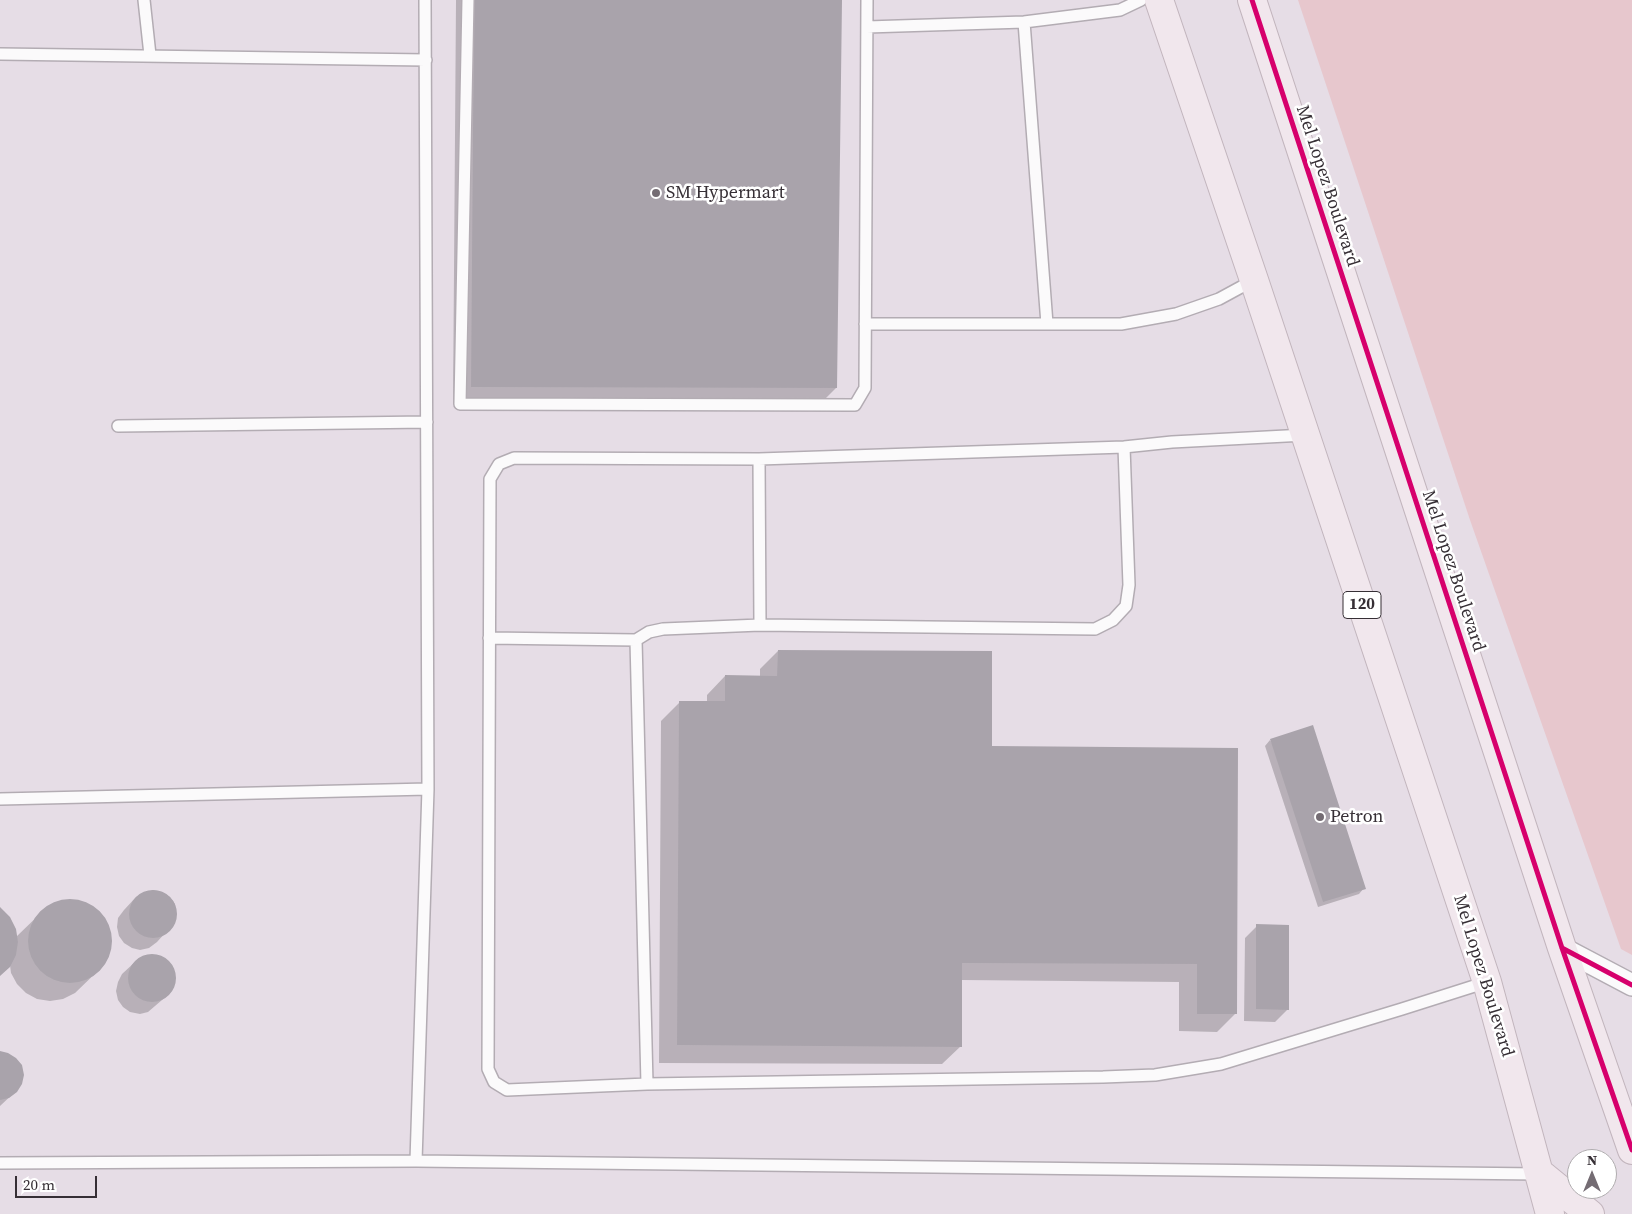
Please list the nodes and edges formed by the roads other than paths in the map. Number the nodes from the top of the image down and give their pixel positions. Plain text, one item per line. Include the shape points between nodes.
1 (144, 0) edge
2 (425, 0) edge
3 (468, 0) edge
4 (867, 0) edge
5 (1141, 0) edge
6 (1159, 0) edge
7 (1252, 0) edge
8 (1024, 22) junction
9 (867, 28) junction
10 (0, 54) edge
11 (150, 55) junction
12 (426, 60) junction
13 (1254, 280) junction
14 (865, 324) junction
15 (1047, 324) junction
16 (427, 422) junction
17 (118, 426) dead end
18 (1306, 435) junction
19 (1124, 447) junction
20 (758, 459) junction
21 (760, 626) junction
22 (489, 638) junction
23 (636, 640) junction
24 (428, 790) junction
25 (0, 799) edge
26 (1562, 948) junction
27 (1486, 982) junction
28 (1632, 985) edge
29 (647, 1084) junction
30 (1632, 1150) edge
31 (0, 1162) edge
32 (416, 1162) junction
33 (1541, 1174) junction
34 (1550, 1214) edge
35 (1590, 1214) edge

1 - 11 lane
2 - 12 lane
3 - 14 lane via 460,404 855,406 865,388
4 - 9 lane
5 - 8 lane via 1120,10
6 - 13 highway, Mel Lopez Boulevard / 120
7 - 26 highway, Mel Lopez Boulevard
8 - 9 lane
8 - 15 lane
9 - 14 lane
10 - 11 lane
11 - 12 lane
12 - 16 lane
13 - 15 lane via 1219,299 1176,314 1121,324
13 - 18 highway, Mel Lopez Boulevard / 120
14 - 15 lane
16 - 17 lane
16 - 24 lane
18 - 19 lane
18 - 27 highway, Mel Lopez Boulevard / 120
19 - 20 lane
19 - 21 lane via 1129,585 1126,606 1113,620 1095,629
20 - 21 lane
20 - 22 lane via 514,458 499,464 490,479
21 - 23 lane via 663,629 649,632
22 - 23 lane
22 - 29 lane via 488,1069 494,1082 507,1090
23 - 29 lane
24 - 25 lane
24 - 32 lane
26 - 28 street
26 - 30 highway, Mel Lopez Boulevard
27 - 29 lane via 1221,1064 1155,1075
27 - 33 highway, Mel Lopez Boulevard / 120
31 - 32 lane
32 - 33 lane
33 - 34 highway, Mel Lopez Boulevard / 120
33 - 35 highway

